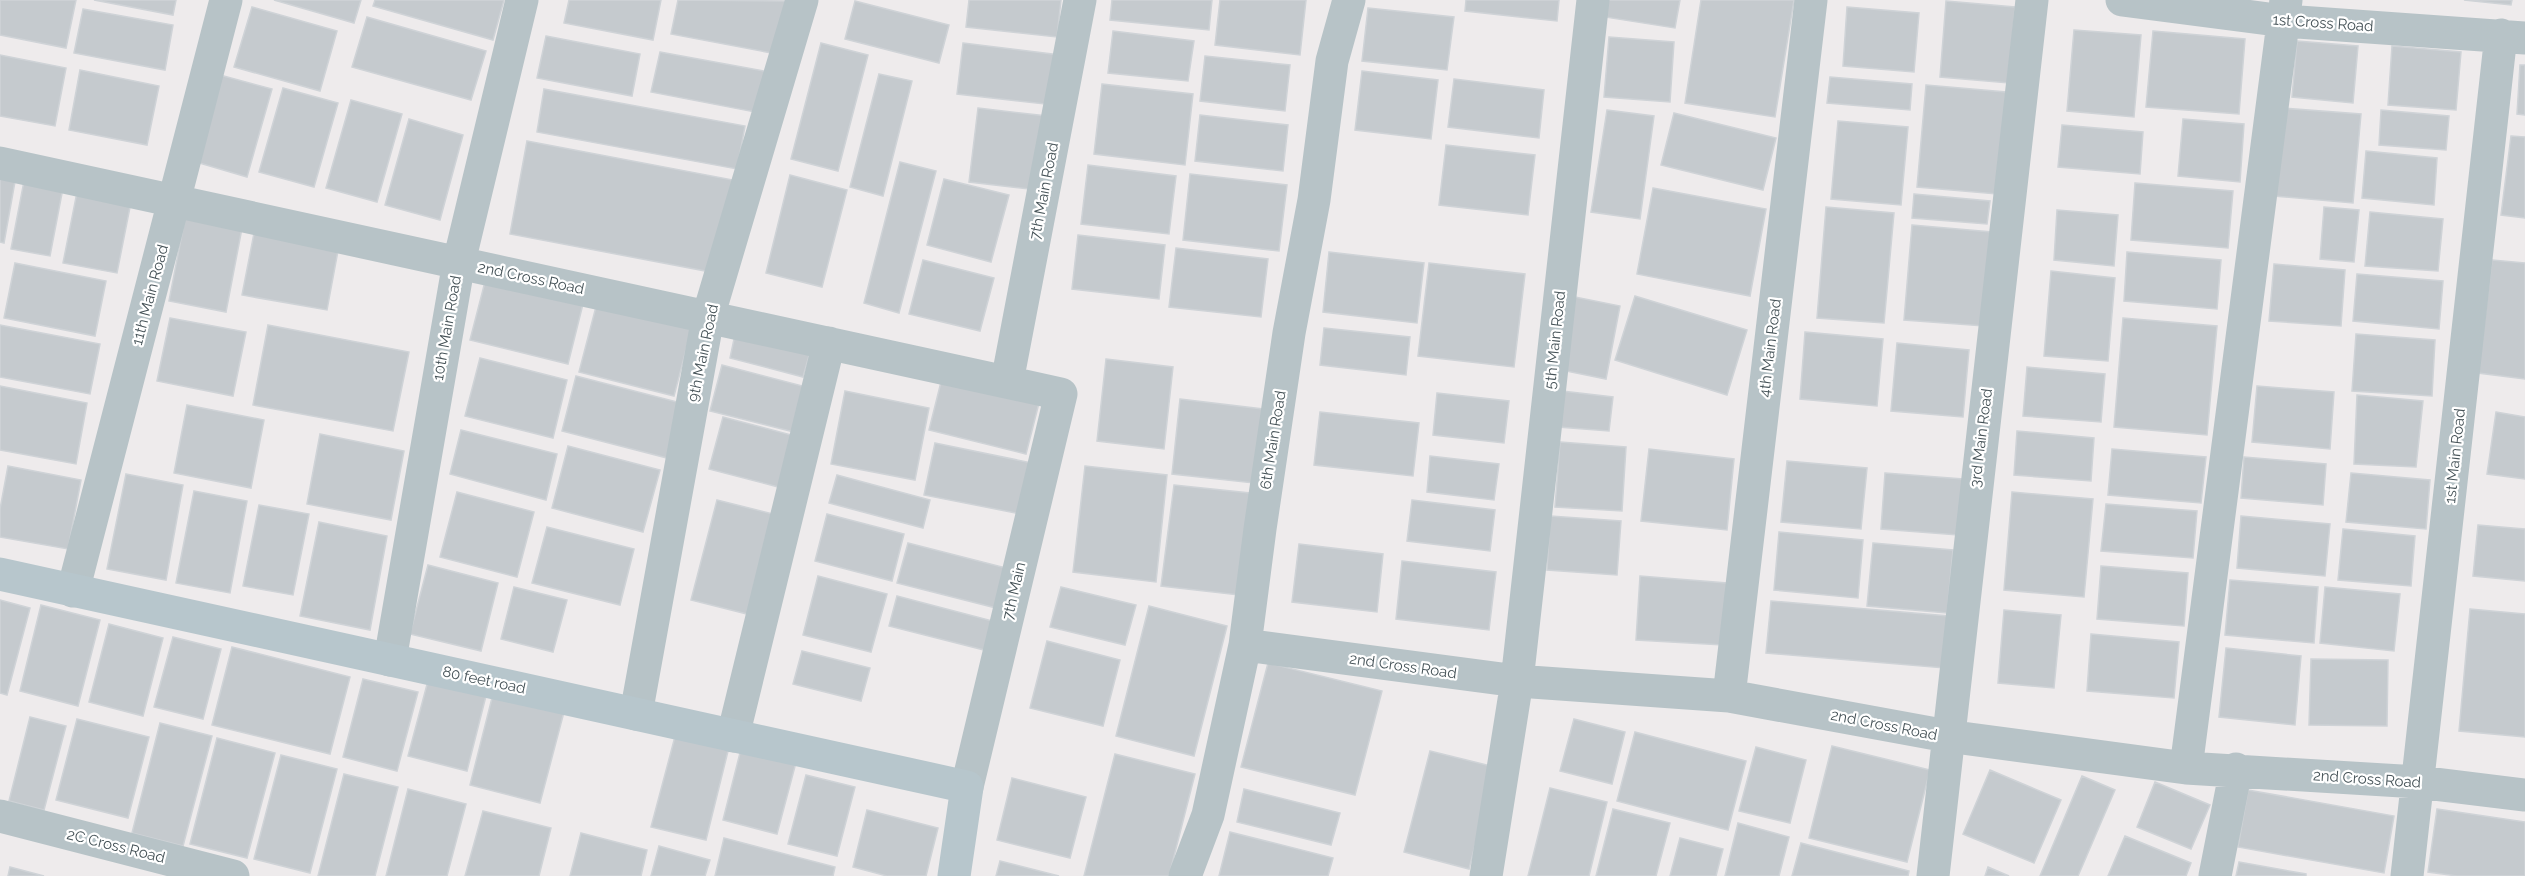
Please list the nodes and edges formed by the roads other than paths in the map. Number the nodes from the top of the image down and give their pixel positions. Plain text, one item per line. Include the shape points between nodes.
1 (226, 0) edge
2 (522, 0) edge
3 (802, 0) edge
4 (1080, 0) edge
5 (1349, 0) edge
6 (1593, 0) edge
7 (1811, 0) edge
8 (2032, 0) edge
9 (2122, 0) edge
10 (2285, 11) edge
11 (2513, 37) edge
12 (0, 163) edge
13 (175, 201) junction
14 (459, 262) junction
15 (708, 317) junction
16 (829, 343) junction
17 (1007, 382) junction
18 (1061, 394) joint
19 (0, 574) edge
20 (73, 591) junction
21 (1245, 645) junction
22 (390, 660) junction
23 (1517, 681) junction
24 (1729, 696) junction
25 (636, 714) junction
26 (734, 736) junction
27 (1947, 736) junction
28 (2186, 768) junction
29 (2236, 769) junction
30 (2418, 782) junction
31 (967, 787) junction
32 (2525, 795) edge
33 (0, 816) edge
34 (232, 876) edge
35 (954, 876) edge
36 (1185, 876) edge
37 (1486, 876) edge
38 (1933, 876) edge
39 (2215, 876) edge
40 (2407, 876) edge

1 - 13 street, 11th Main Road
2 - 14 street, 10th Main Road
3 - 15 street, 9th Main Road
4 - 17 street, 7th Main Road
5 - 21 street, 6th Main Road via 1332,61 1314,200 1261,517
6 - 23 street, 5th Main Road
7 - 24 street, 4th Main Road
8 - 27 street, 3rd Main Road
9 - 10 street, 1st Cross Road
10 - 11 street, 1st Cross Road
10 - 28 street
11 - 30 street, 1st Main Road
12 - 13 street, 2nd Cross Road
13 - 14 street, 2nd Cross Road
13 - 20 street, 11th Main Road
14 - 15 street, 2nd Cross Road
14 - 22 street, 10th Main Road
15 - 16 street, 2nd Cross Road
15 - 25 street, 9th Main Road
16 - 17 street, 2nd Cross Road
16 - 26 street
17 - 18 street, 2nd Cross Road
18 - 31 street, 7th Main
19 - 20 street, 80 feet road
20 - 22 street, 80 feet road
21 - 23 street, 2nd Cross Road
21 - 36 street, 6th Main Road via 1208,815
22 - 25 street, 80 feet road
23 - 24 street, 2nd Cross Road
23 - 37 street, 5th Main Road
24 - 27 street, 2nd Cross Road
25 - 26 street, 80 feet road
26 - 31 street, 80 feet road
27 - 28 street, 2nd Cross Road
27 - 38 street, 3rd Main Road
28 - 29 street, 2nd Cross Road
29 - 30 street, 2nd Cross Road
29 - 39 street
30 - 32 street, 2nd Cross Road
30 - 40 street, 1st Main Road
31 - 35 street
33 - 34 street, 2C Cross Road

